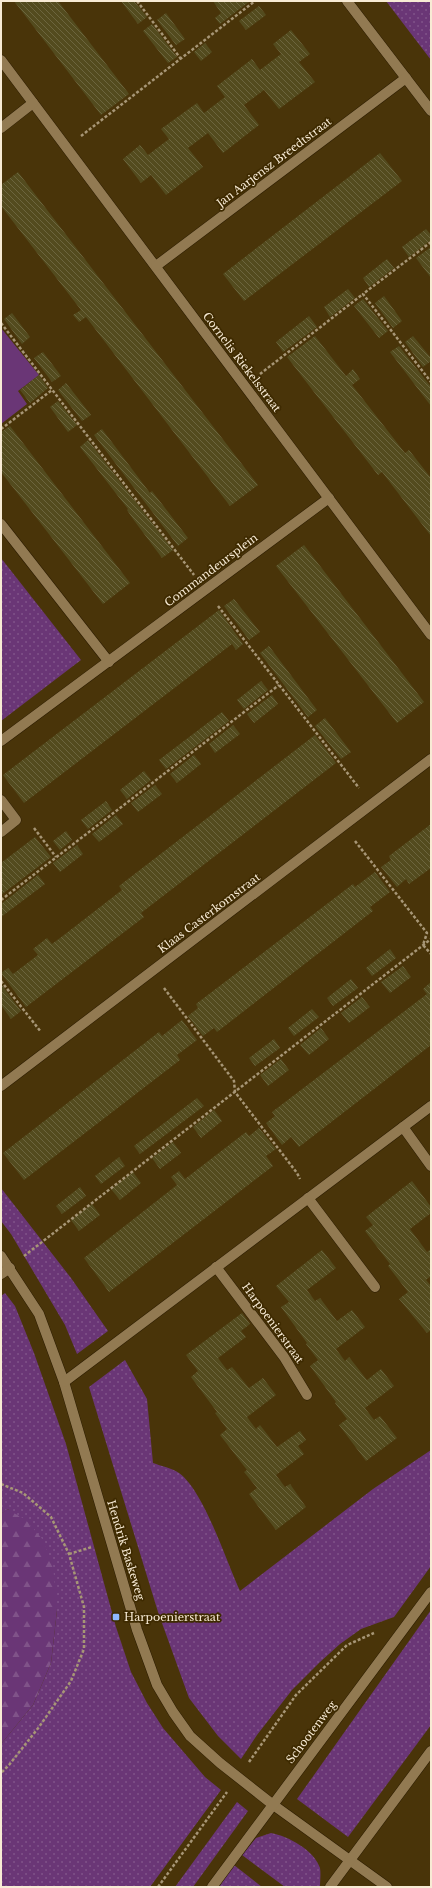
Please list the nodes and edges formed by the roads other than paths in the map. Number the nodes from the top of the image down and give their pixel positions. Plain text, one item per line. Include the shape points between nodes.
1 (347, 1) edge
2 (1, 60) edge
3 (406, 78) junction
4 (33, 103) junction
5 (431, 111) edge
6 (1, 128) edge
7 (156, 266) junction
8 (328, 498) junction
9 (1, 524) edge
10 (431, 636) edge
11 (109, 662) junction
12 (1, 741) edge
13 (431, 759) edge
14 (1, 800) edge
15 (1, 832) edge
16 (1, 1086) edge
17 (431, 1106) edge
18 (403, 1127) junction
19 (431, 1166) edge
20 (308, 1198) junction
21 (1, 1256) edge
22 (216, 1267) junction
23 (10, 1268) junction
24 (1, 1274) edge
25 (375, 1287) dead end
26 (64, 1382) junction
27 (307, 1395) dead end
28 (431, 1592) edge
29 (431, 1751) edge
30 (272, 1804) junction
31 (350, 1859) junction
32 (212, 1887) edge
33 (330, 1887) edge
34 (387, 1887) edge

1 - 3 street
2 - 4 street, Cornelis Riekelsstraat
3 - 5 street
3 - 7 street, Jan Aarjensz Breedtstraat
4 - 6 street
4 - 7 street, Cornelis Riekelsstraat
7 - 8 street, Cornelis Riekelsstraat
8 - 10 street, Cornelis Riekelsstraat
8 - 11 street, Commandeursplein
9 - 11 street
11 - 12 street, Commandeursplein
13 - 16 street, Klaas Casterkomstraat
14 - 15 street via 16,820
17 - 18 street
18 - 19 street
18 - 20 street
20 - 22 street
20 - 25 street
21 - 23 street, Hendrik Baskeweg
22 - 26 street
22 - 27 street, Harpoenierstraat via 284,1357
23 - 24 street
23 - 26 street, Hendrik Baskeweg via 39,1314
26 - 30 street, Hendrik Baskeweg via 137,1630 157,1685 190,1736
28 - 30 street, Schootenweg
29 - 31 street
30 - 31 street, Hendrik Baskeweg
30 - 32 street, Schootenweg
31 - 33 street
31 - 34 street, Hendrik Baskeweg

